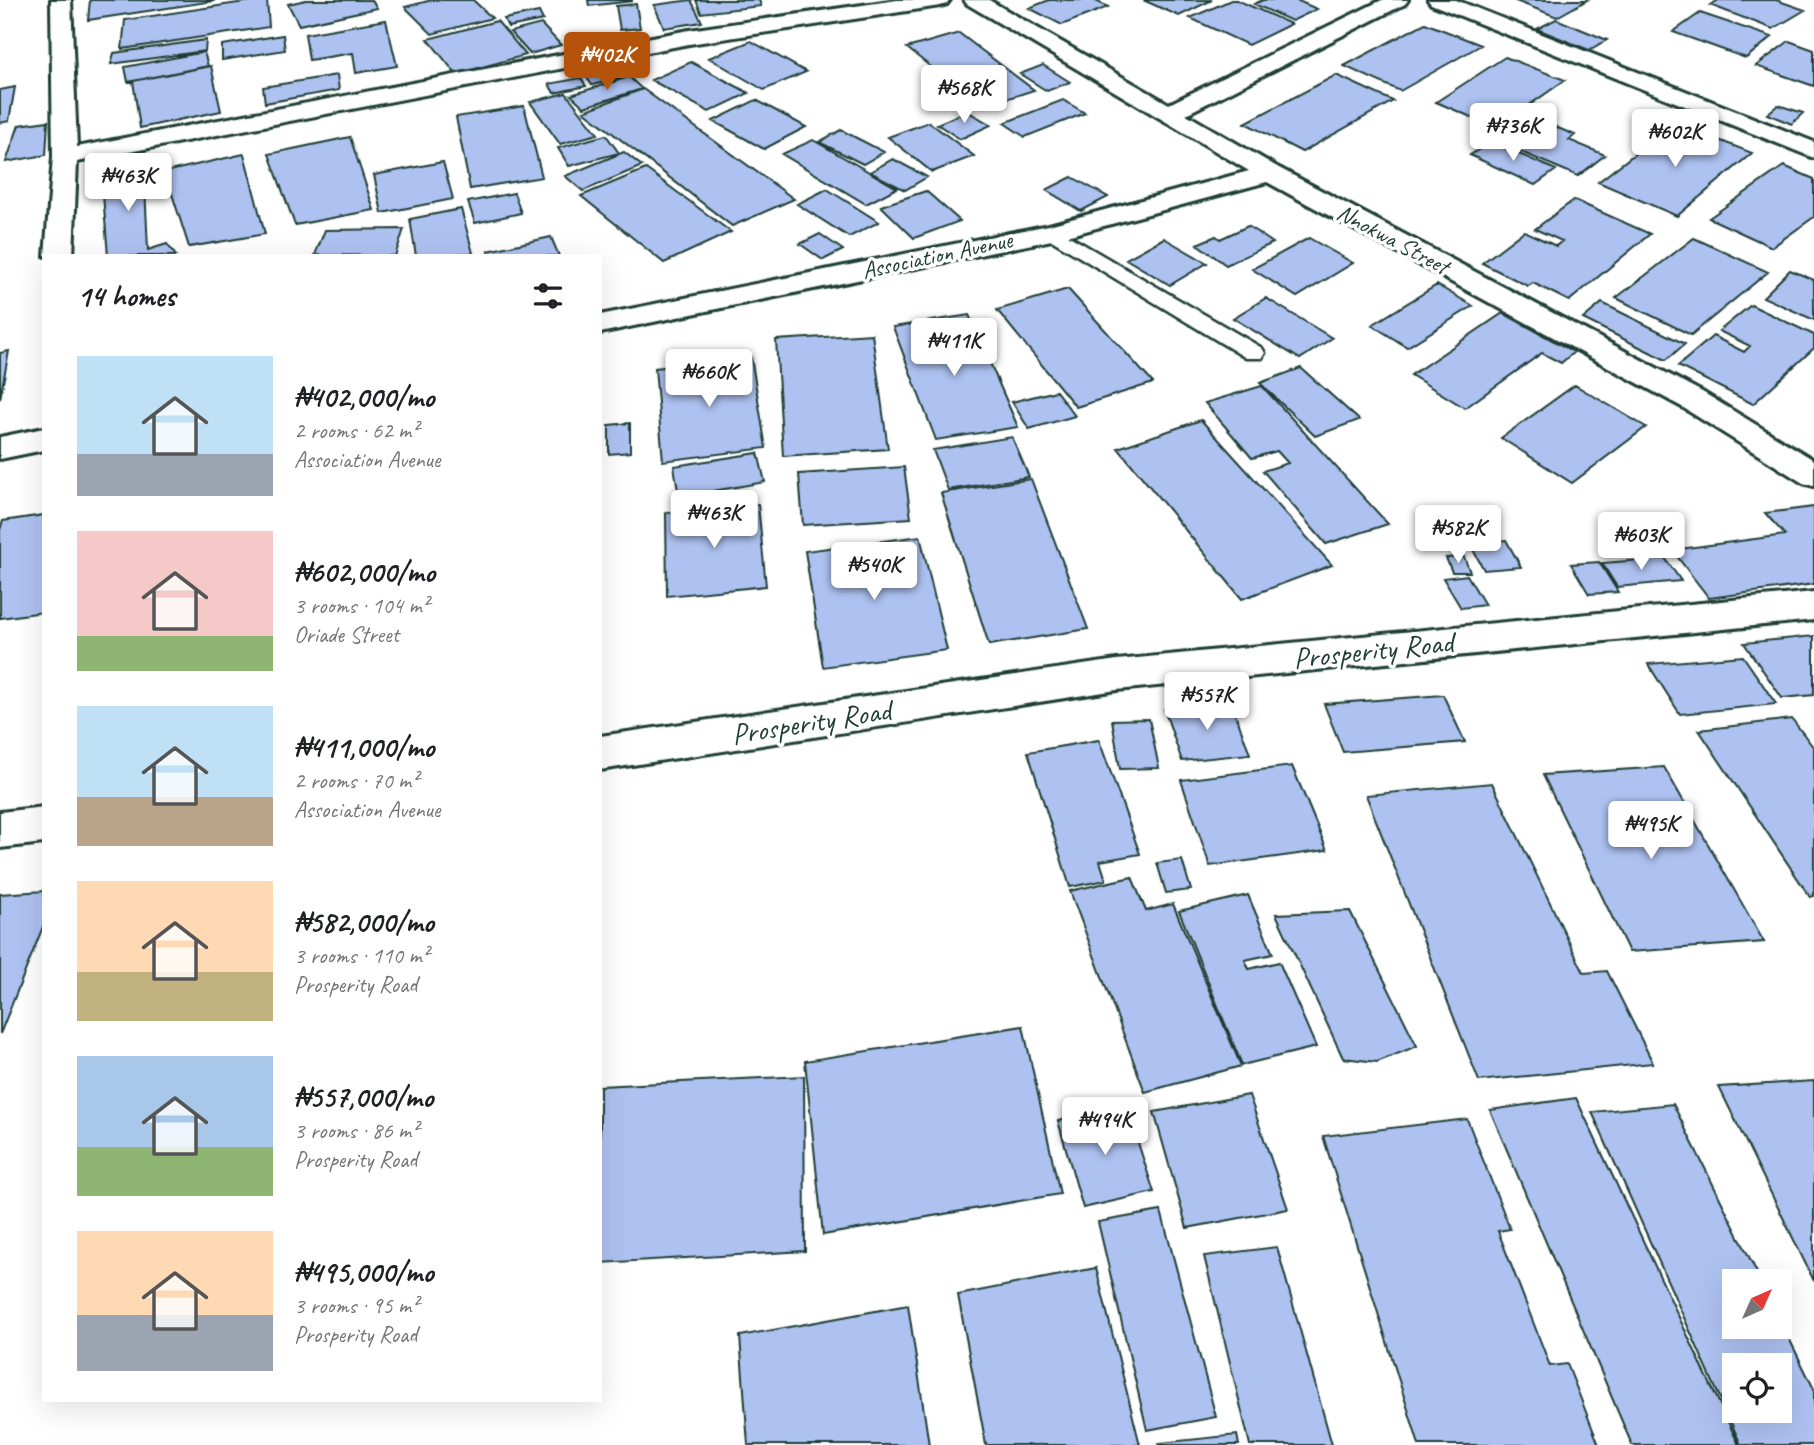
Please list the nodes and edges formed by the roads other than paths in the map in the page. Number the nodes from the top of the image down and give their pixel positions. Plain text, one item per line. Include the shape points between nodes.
1 (61, 0) edge
2 (940, 0) edge
3 (974, 0) edge
4 (1398, 0) edge
5 (1438, 0) edge
6 (1167, 114) junction
7 (1814, 150) edge
8 (65, 157) junction
9 (1270, 173) junction
10 (1052, 232) junction
11 (59, 254) edge
12 (602, 324) edge
13 (1254, 353) dead end
14 (42, 439) edge
15 (0, 448) edge
16 (1814, 475) edge
17 (1814, 606) edge
18 (602, 753) edge
19 (42, 825) edge
20 (0, 830) edge

1 - 8 street
2 - 8 street via 689,37
3 - 6 street, Nnokwa Street
4 - 6 street
5 - 7 street
6 - 9 street, Nnokwa Street
8 - 11 street
9 - 10 street, Association Avenue
9 - 16 street, Nnokwa Street via 1693,400
10 - 12 street, Association Avenue
10 - 13 lane
14 - 15 street
17 - 18 street, Prosperity Road via 1117,675
19 - 20 street

